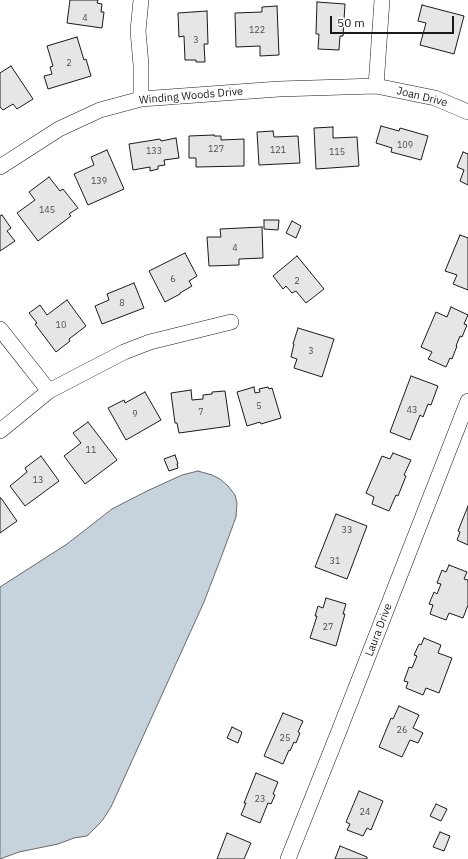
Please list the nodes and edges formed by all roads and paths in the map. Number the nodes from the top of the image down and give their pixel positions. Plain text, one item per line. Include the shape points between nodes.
1 (141, 0) edge
2 (382, 0) edge
3 (376, 86) junction
4 (141, 99) junction
5 (468, 112) edge
6 (0, 167) edge
7 (231, 322) dead end
8 (0, 329) edge
9 (49, 391) junction
10 (468, 401) edge
11 (0, 431) edge
12 (288, 859) edge

1 - 4 street via 138,31
2 - 3 street
3 - 4 street, Winding Woods Drive via 279,89
3 - 5 street, Joan Drive via 434,98
4 - 6 street, Winding Woods Drive via 100,110 59,129
7 - 9 street via 144,344
8 - 9 street
9 - 11 street
10 - 12 street, Laura Drive

